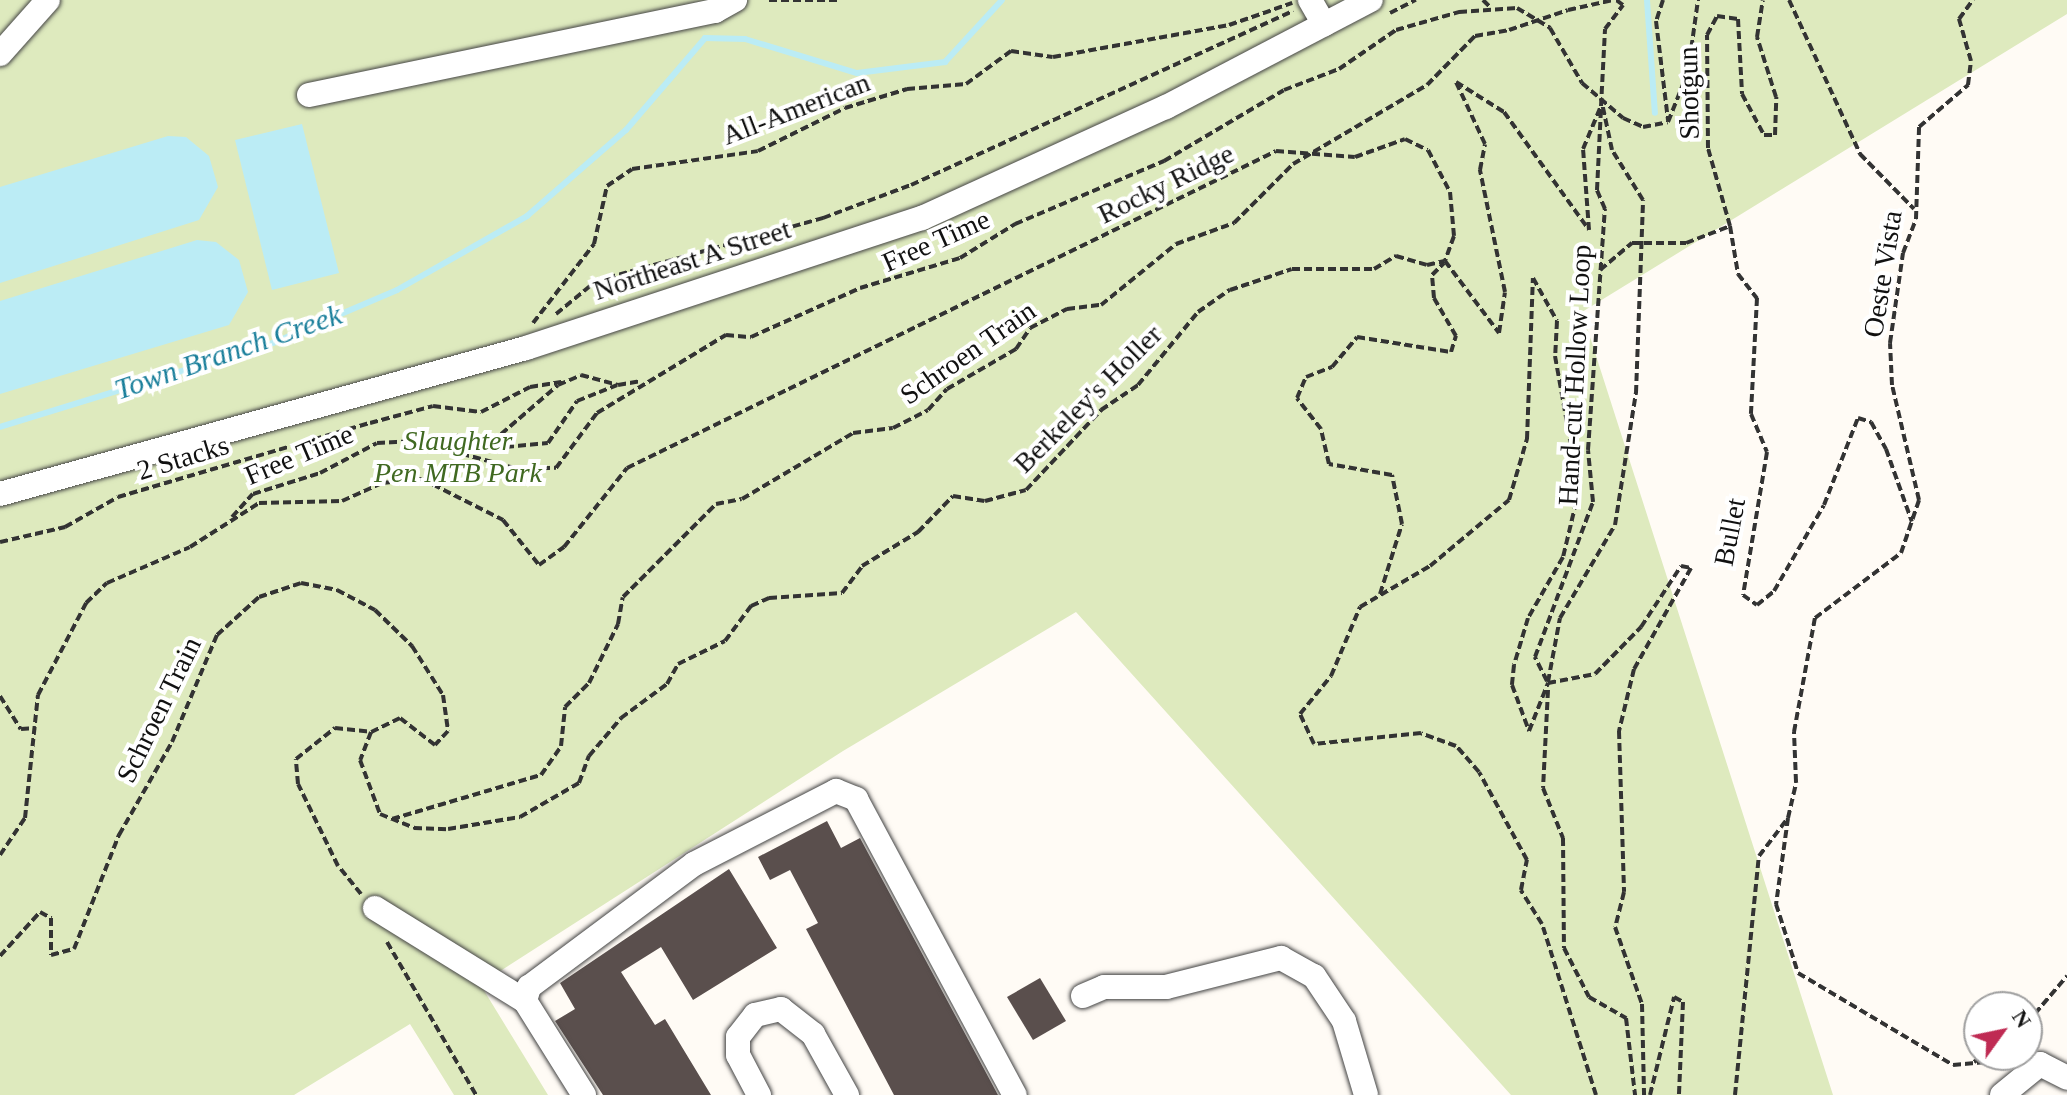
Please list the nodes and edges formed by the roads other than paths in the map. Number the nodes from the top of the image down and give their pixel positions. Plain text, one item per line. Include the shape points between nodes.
1 (48, 0) edge
2 (735, 0) edge
3 (1306, 0) edge
4 (1371, 0) edge
5 (1324, 24) junction
6 (0, 54) edge
7 (309, 95) dead end
8 (0, 494) edge
9 (375, 908) dead end
10 (1083, 996) dead end
11 (525, 1001) junction
12 (2067, 1078) edge
13 (584, 1095) edge
14 (759, 1095) edge
15 (847, 1095) edge
16 (1015, 1095) edge
17 (1366, 1095) edge
18 (2002, 1095) edge

1 - 6 street
2 - 7 street via 715,11
3 - 5 street
4 - 5 street, Northeast A Street
5 - 8 street, Northeast A Street via 922,218 526,348
9 - 11 street
10 - 17 street via 1104,987 1166,987 1281,958 1314,976 1344,1021
11 - 13 street
11 - 16 street via 540,977 670,881 836,791 856,799
12 - 18 street via 2040,1064
14 - 15 street via 738,1055 738,1037 755,1015 781,1009 813,1034

